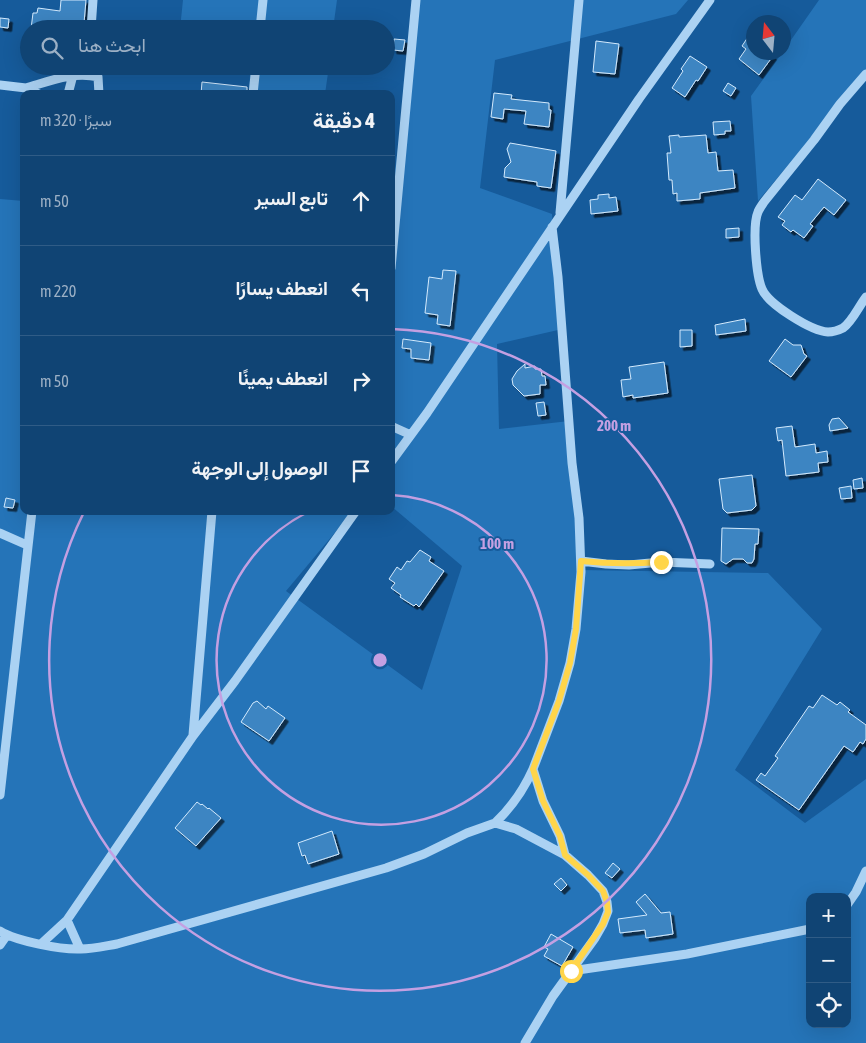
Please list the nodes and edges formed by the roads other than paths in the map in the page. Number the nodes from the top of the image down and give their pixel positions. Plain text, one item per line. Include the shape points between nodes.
1 (93, 0) edge
2 (263, 0) edge
3 (416, 0) edge
4 (580, 0) edge
5 (710, 0) edge
6 (91, 20) edge
7 (261, 20) edge
8 (866, 74) edge
9 (72, 75) joint
10 (92, 75) edge
11 (255, 75) edge
12 (98, 77) joint
13 (0, 85) edge
14 (26, 88) junction
15 (30, 90) edge
16 (69, 90) edge
17 (99, 90) edge
18 (253, 90) edge
19 (559, 216) junction
20 (395, 225) edge
21 (552, 227) junction
22 (866, 297) edge
23 (395, 428) edge
24 (411, 435) junction
25 (395, 457) edge
26 (31, 515) edge
27 (212, 515) edge
28 (353, 515) edge
29 (0, 533) edge
30 (27, 545) junction
31 (581, 561) junction
32 (710, 564) dead end
33 (193, 736) junction
34 (533, 769) junction
35 (0, 795) edge
36 (495, 823) junction
37 (565, 855) junction
38 (866, 872) edge
39 (851, 899) edge
40 (67, 920) junction
41 (806, 930) edge
42 (4, 933) edge
43 (41, 944) junction
44 (0, 945) edge
45 (80, 949) junction
46 (571, 971) junction
47 (525, 1043) edge

1 - 6 street
2 - 7 street
3 - 20 street
4 - 19 street
5 - 19 street
8 - 22 street via 764,202 756,224 758,276 762,290 768,299 796,319 817,329 836,331 845,326
9 - 14 street
9 - 16 street
10 - 12 street
11 - 18 street
12 - 17 street
13 - 14 street
14 - 15 street
19 - 21 street
21 - 24 street
21 - 31 street
23 - 24 street
24 - 25 street
26 - 30 street
27 - 33 street
28 - 33 street
29 - 30 street
30 - 35 street
31 - 32 street via 629,565 661,562
31 - 34 street via 570,663
33 - 40 street
34 - 36 street via 509,810
34 - 37 street
36 - 37 street via 516,829
36 - 45 street via 386,868 142,938
37 - 46 street via 603,891 608,912 596,938
38 - 39 street
40 - 43 street
40 - 45 street
41 - 46 street via 687,954
42 - 43 street
42 - 44 street
43 - 45 street
46 - 47 street

